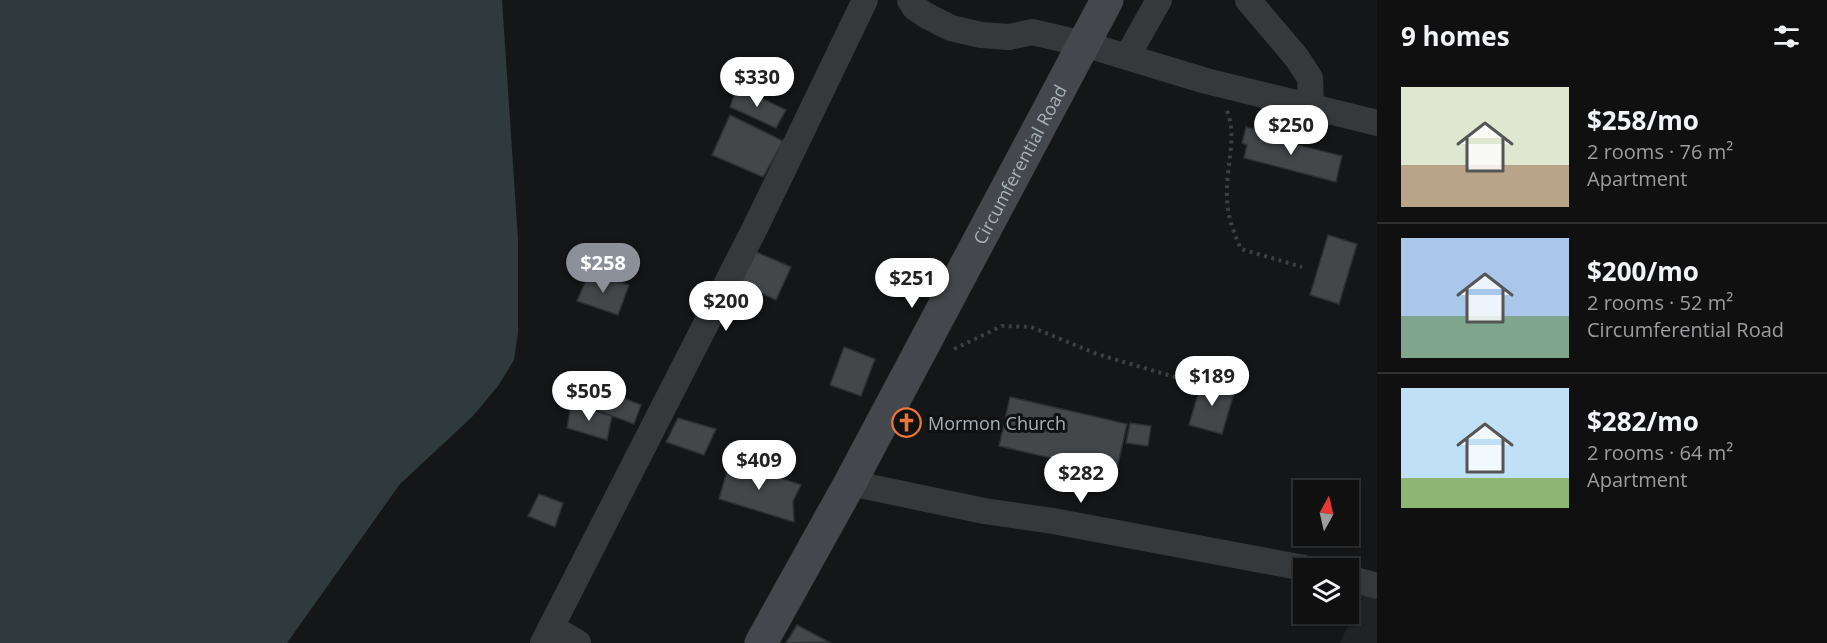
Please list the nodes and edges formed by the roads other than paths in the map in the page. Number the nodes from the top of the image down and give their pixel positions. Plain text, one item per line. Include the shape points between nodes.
1 (866, 0) edge
2 (910, 0) edge
3 (1107, 0) edge
4 (1159, 0) edge
5 (1248, 0) edge
6 (1084, 44) junction
7 (1127, 57) junction
8 (1311, 107) junction
9 (1377, 123) edge
10 (850, 483) junction
11 (1293, 566) edge
12 (1359, 581) edge
13 (1377, 586) edge
14 (547, 635) edge
15 (578, 643) edge
16 (761, 643) edge

1 - 14 street via 756,226
2 - 6 street via 915,8 951,28 1009,37 1032,32
3 - 6 main road, Circumferential Road
4 - 7 street
5 - 8 street via 1310,78
6 - 7 street
6 - 10 main road, Circumferential Road
7 - 8 street
8 - 9 street
10 - 11 street
10 - 16 main road, Circumferential Road
12 - 13 street
14 - 15 street

